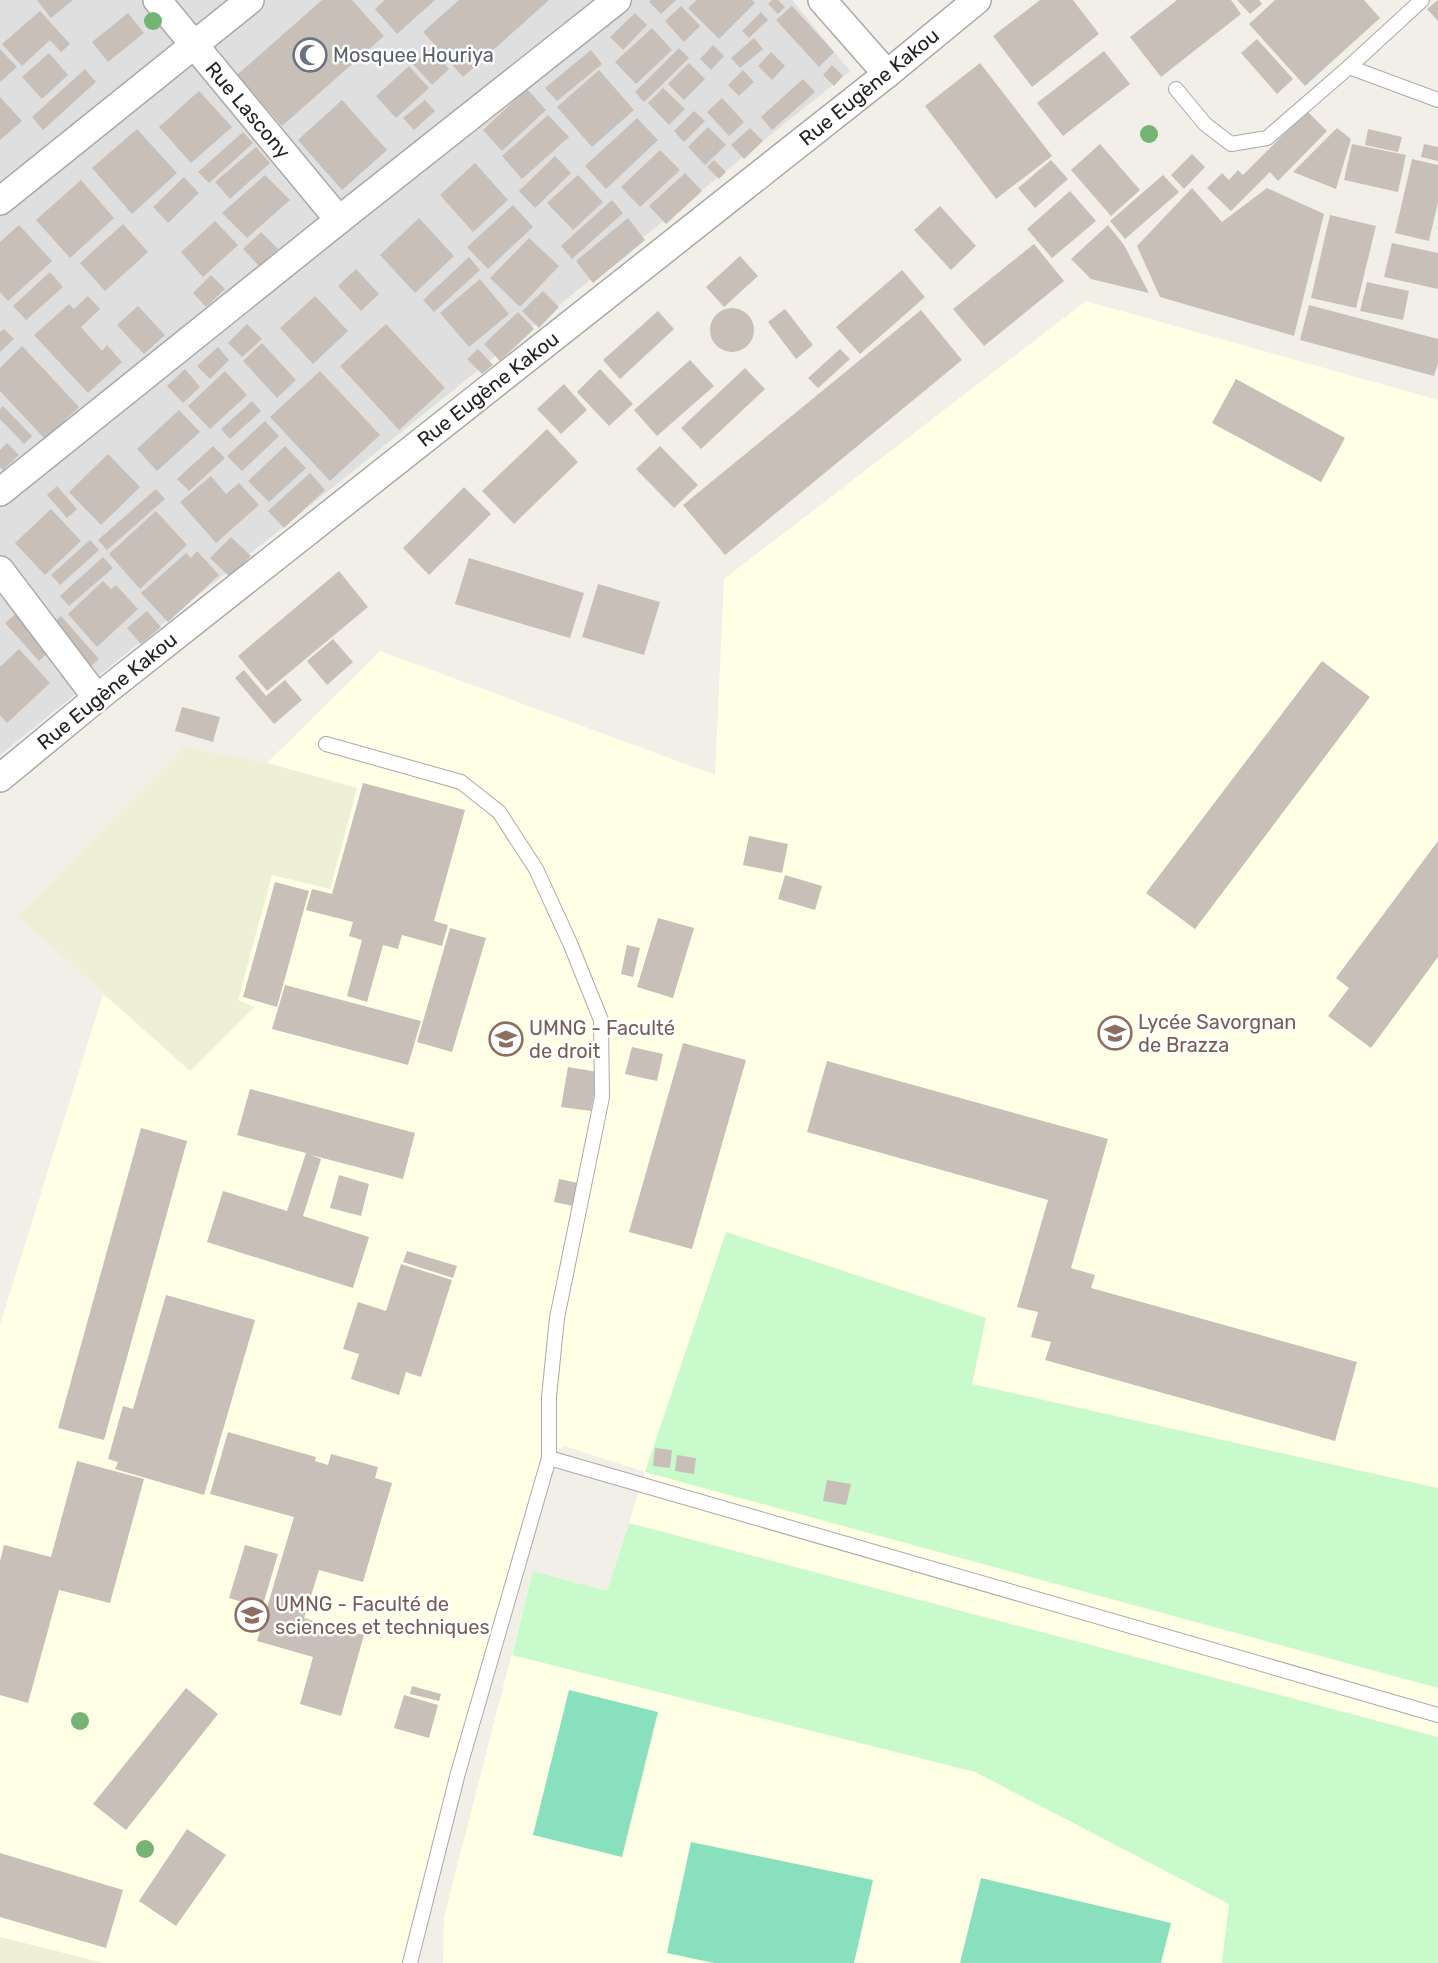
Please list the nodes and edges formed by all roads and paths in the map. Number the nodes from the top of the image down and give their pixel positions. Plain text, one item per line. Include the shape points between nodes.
1 (157, 0) edge
2 (250, 0) edge
3 (617, 0) edge
4 (822, 0) edge
5 (977, 0) edge
6 (1422, 0) edge
7 (194, 46) junction
8 (1349, 67) junction
9 (887, 74) junction
10 (1176, 89) dead end
11 (1438, 100) edge
12 (0, 201) edge
13 (339, 220) junction
14 (0, 492) edge
15 (0, 570) edge
16 (98, 698) junction
17 (326, 744) dead end
18 (0, 778) edge
19 (549, 1458) junction
20 (1438, 1715) edge
21 (410, 1963) edge

1 - 7 street, Rue Lascony
2 - 7 street
3 - 13 street
4 - 9 street
5 - 9 street, Rue Eugène Kakou
6 - 8 lane
7 - 12 street
7 - 13 street, Rue Lascony
8 - 10 lane via 1267,138 1232,144 1205,123
8 - 11 lane
9 - 16 street, Rue Eugène Kakou
13 - 14 street
15 - 16 street
16 - 18 street, Rue Eugène Kakou
17 - 19 lane via 461,782 499,812 536,869 601,1020 602,1096 557,1318 549,1397
19 - 20 lane
19 - 21 lane via 458,1773

